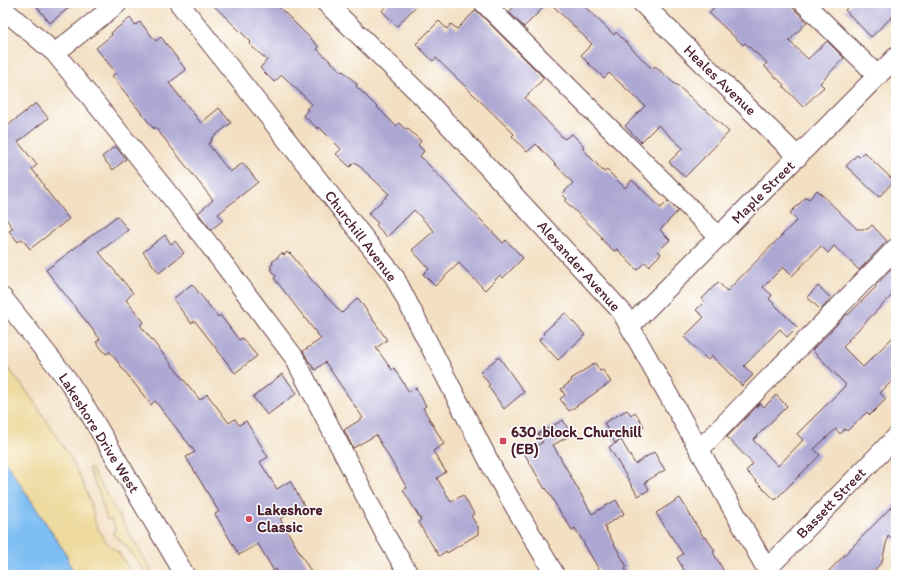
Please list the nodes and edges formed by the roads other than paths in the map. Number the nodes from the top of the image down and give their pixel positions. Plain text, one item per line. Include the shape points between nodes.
1 (118, 3) edge
2 (179, 3) edge
3 (326, 3) edge
4 (484, 3) edge
5 (642, 3) edge
6 (804, 3) edge
7 (3, 9) edge
8 (55, 53) junction
9 (896, 57) edge
10 (878, 76) junction
11 (798, 157) junction
12 (719, 237) junction
13 (896, 248) edge
14 (3, 298) edge
15 (630, 326) junction
16 (896, 437) edge
17 (699, 450) junction
18 (768, 572) edge
19 (185, 575) edge
20 (409, 575) edge
21 (555, 575) edge

1 - 8 street
2 - 21 street, Churchill Avenue via 394,276 495,473
3 - 15 street, Alexander Avenue via 423,97 621,311
4 - 12 street
5 - 11 street, Heales Avenue
6 - 10 street
7 - 8 street
8 - 20 street via 204,238 294,357 386,536
9 - 10 street, Maple Street
10 - 11 street, Maple Street
11 - 12 street, Maple Street
12 - 15 street, Maple Street
13 - 17 street
14 - 19 street, Lakeshore Drive West via 67,379
15 - 17 street, Alexander Avenue
16 - 18 street, Bassett Street
17 - 18 street, Alexander Avenue

